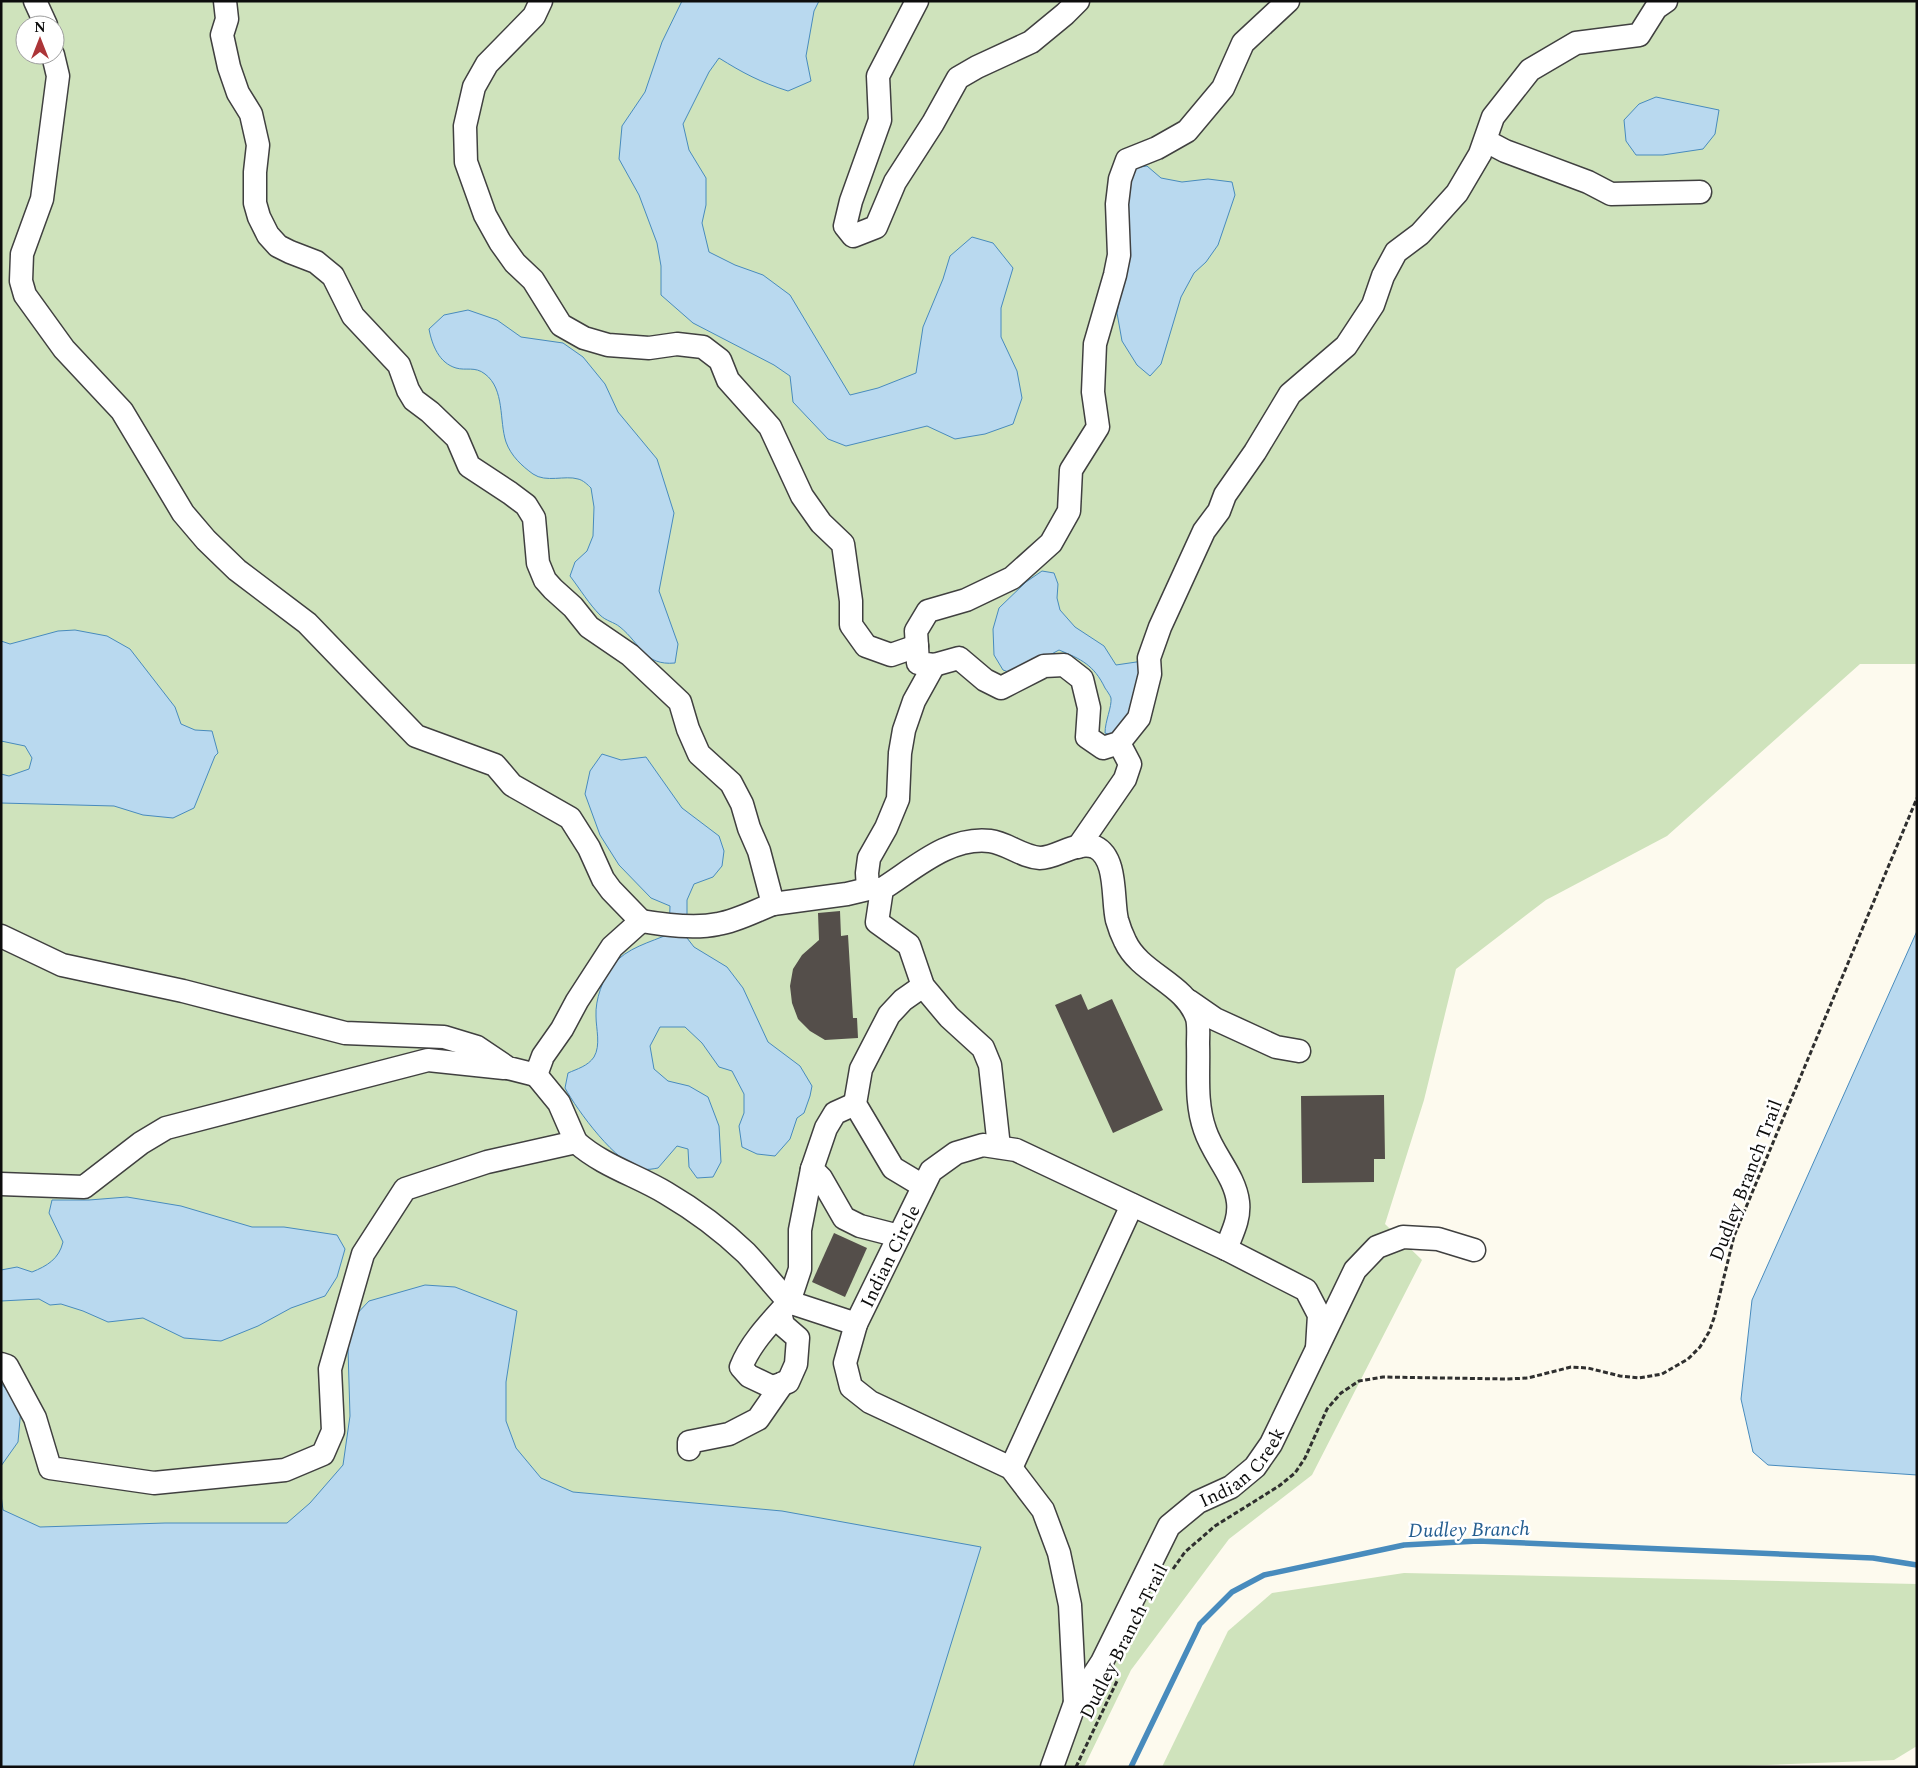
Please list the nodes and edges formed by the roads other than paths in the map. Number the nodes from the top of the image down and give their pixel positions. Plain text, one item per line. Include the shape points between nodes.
1 (35, 1) edge
2 (225, 1) edge
3 (541, 1) edge
4 (917, 1) edge
5 (1078, 1) edge
6 (1288, 1) edge
7 (1666, 1) edge
8 (41, 15) edge
9 (55, 65) edge
10 (1486, 141) junction
11 (1700, 192) dead end
12 (917, 646) junction
13 (934, 665) junction
14 (1119, 743) junction
15 (1078, 847) junction
16 (875, 889) junction
17 (772, 904) junction
18 (641, 922) junction
19 (1, 936) edge
20 (923, 986) junction
21 (1186, 999) junction
22 (1299, 1051) dead end
23 (508, 1068) junction
24 (536, 1075) junction
25 (855, 1104) junction
26 (576, 1142) junction
27 (999, 1148) junction
28 (812, 1169) junction
29 (1, 1184) edge
30 (923, 1186) junction
31 (1132, 1205) junction
32 (899, 1236) junction
33 (1226, 1249) junction
34 (1474, 1250) dead end
35 (785, 1307) junction
36 (856, 1324) junction
37 (1317, 1348) junction
38 (1, 1364) edge
39 (783, 1383) junction
40 (690, 1449) dead end
41 (1011, 1468) junction
42 (1075, 1702) junction
43 (1052, 1767) edge

1 - 8 lane
2 - 17 lane via 227,19 222,35 238,93 251,114 258,145 255,204 268,235 278,246 316,262 333,276 352,316 400,365 414,400 457,438 469,466 526,506 534,518 538,563 553,590 573,607 589,628 630,656 680,702 699,754 731,783 742,804 760,851
3 - 12 lane via 534,16 487,64 474,87 465,126 466,162 485,215 500,242 533,280 561,326 608,345 702,347 720,360 728,380 770,427 802,496 821,524 842,544 851,601 851,625 866,646 891,655
4 - 5 lane via 878,76 880,120 845,226 853,236 876,227 895,182 958,78 1031,42
6 - 12 lane via 1243,43 1223,88 1186,131 1127,160 1120,179 1117,204 1119,255 1095,344 1093,392 1098,427 1072,470 1068,511 1051,543 1012,578 966,600 928,611 916,631
7 - 10 lane via 1656,8 1639,35 1576,43 1530,70 1493,116
9 - 18 lane via 58,76 42,199 22,254 21,281 25,295 64,349 122,411 183,513 206,540 237,570 307,623 416,736 495,765 512,785 570,818 603,879
10 - 11 lane via 1611,194
10 - 14 lane via 1457,194 1420,234 1396,252 1373,305 1346,346 1290,394 1225,495 1219,511 1204,531 1148,658 1150,674 1139,718
12 - 13 lane via 918,663
13 - 14 lane via 960,658 985,680 1002,688 1044,666 1064,666 1082,679 1089,708 1088,737 1103,748
13 - 16 lane via 914,701 904,730 898,799 869,858 867,874
14 - 15 lane via 1130,764 1125,779
15 - 16 lane via 1040,858 991,841 970,841 938,852
15 - 21 lane via 1094,847 1105,855 1113,878 1117,920 1126,943 1140,961
16 - 17 lane
16 - 20 lane via 877,922 909,945
17 - 18 lane via 718,925
18 - 24 lane via 612,947 543,1056
19 - 23 lane via 62,965 183,991 345,1033 444,1037 477,1047
20 - 25 lane via 903,1000 890,1015 861,1069
20 - 27 lane via 949,1017 983,1048 990,1065
21 - 22 lane via 1215,1019 1276,1047
21 - 33 lane via 1197,1018 1197,1095 1205,1131 1238,1199 1239,1215
23 - 24 lane
23 - 29 lane via 428,1060 166,1128 84,1187
24 - 26 lane via 559,1103
25 - 28 lane via 835,1113 826,1128
25 - 30 lane via 893,1168
26 - 35 lane via 624,1173 665,1192 710,1222 746,1253
26 - 38 lane via 487,1162 405,1189 363,1254 330,1369 333,1431 323,1454 285,1470 154,1483 50,1468 35,1418 7,1366
27 - 30 lane, Indian Circle via 983,1145 956,1153 931,1171
27 - 31 lane, Indian Circle via 1016,1150
28 - 32 lane via 821,1178 844,1218 860,1226
28 - 35 lane via 800,1230 800,1270
30 - 32 lane, Indian Circle
31 - 33 lane, Indian Circle
31 - 41 lane
32 - 36 lane, Indian Circle
33 - 37 lane, Indian Circle via 1306,1290 1319,1315
34 - 37 lane, Indian Creek via 1438,1239 1403,1237 1377,1247 1355,1270
35 - 36 lane
35 - 39 lane via 783,1324 798,1338 796,1364 788,1382
35 - 39 lane via 741,1367 749,1376 772,1387
36 - 41 lane, Indian Circle via 845,1363 851,1387 870,1402
37 - 42 lane, Indian Creek via 1271,1444 1255,1467 1231,1487 1198,1502 1169,1526 1102,1662
39 - 40 lane via 758,1418 729,1434 690,1442
41 - 42 lane, Indian Circle via 1043,1510 1059,1552 1070,1605
42 - 43 lane, Indian Creek

